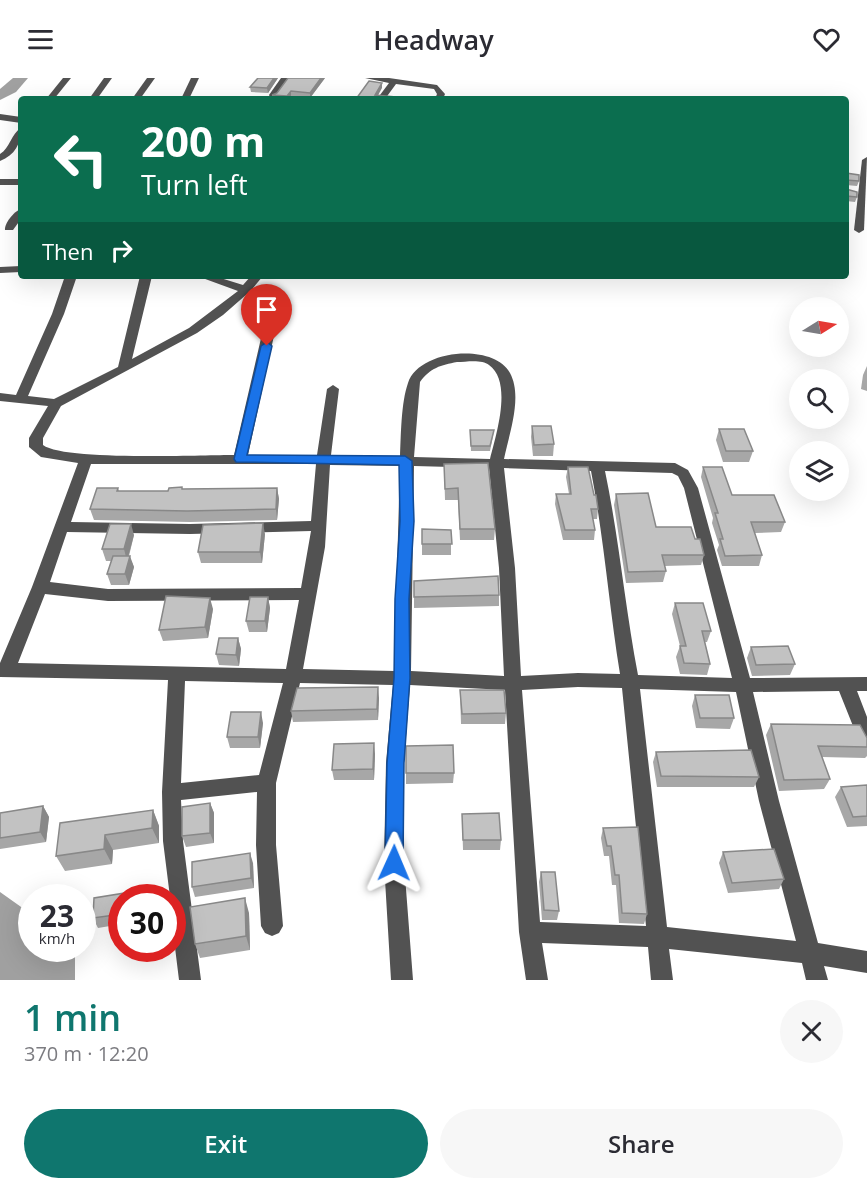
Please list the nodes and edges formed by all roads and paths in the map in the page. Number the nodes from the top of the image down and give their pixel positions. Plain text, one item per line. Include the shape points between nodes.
1 (66, 78) edge
2 (108, 78) edge
3 (151, 78) edge
4 (195, 78) edge
5 (285, 78) edge
6 (369, 78) edge
7 (394, 81) junction
8 (273, 95) edge
9 (52, 96) edge
10 (95, 96) edge
11 (138, 96) edge
12 (186, 96) edge
13 (383, 96) edge
14 (440, 96) edge
15 (0, 117) edge
16 (18, 120) edge
17 (18, 137) edge
18 (0, 158) edge
19 (867, 160) edge
20 (0, 182) edge
21 (18, 182) edge
22 (862, 193) edge
23 (18, 216) edge
24 (9, 228) dead end
25 (859, 230) dead end
26 (18, 269) edge
27 (0, 270) edge
28 (70, 279) edge
29 (145, 279) edge
30 (212, 279) edge
31 (255, 279) edge
32 (246, 291) junction
33 (124, 367) junction
34 (333, 389) dead end
35 (0, 397) edge
36 (21, 398) junction
37 (56, 403) junction
38 (86, 459) junction
39 (240, 459) junction
40 (323, 460) junction
41 (405, 461) junction
42 (496, 463) junction
43 (597, 465) junction
44 (318, 526) junction
45 (62, 527) junction
46 (40, 587) junction
47 (307, 594) junction
48 (4, 670) edge
49 (177, 673) junction
50 (292, 676) junction
51 (402, 678) junction
52 (630, 681) junction
53 (513, 683) junction
54 (845, 683) junction
55 (867, 684) edge
56 (743, 685) junction
57 (867, 740) edge
58 (267, 783) junction
59 (171, 792) junction
60 (272, 926) dead end
61 (530, 932) junction
62 (660, 937) junction
63 (811, 953) junction
64 (867, 962) edge
65 (190, 980) edge
66 (402, 980) edge
67 (537, 980) edge
68 (662, 980) edge
69 (817, 980) edge

1 - 9 street
2 - 10 street
3 - 11 street
4 - 12 street
5 - 8 street
6 - 7 street
7 - 13 street
7 - 14 street via 436,87
15 - 16 street
17 - 18 street via 10,152
19 - 22 street
20 - 21 street
22 - 25 street
23 - 24 street
26 - 27 street
28 - 36 street
29 - 33 street
30 - 32 street
31 - 32 street
32 - 33 street via 190,331
32 - 39 street via 266,296 273,301 274,308
33 - 37 street
34 - 40 street
35 - 36 street
36 - 37 street
37 - 38 street via 36,438 36,447 51,455
38 - 39 street
38 - 45 street
39 - 40 street
40 - 41 street
40 - 44 street
41 - 42 street
41 - 42 street via 414,382 422,370 434,363 474,357 494,362 504,374 508,393
41 - 51 street
42 - 43 street
42 - 53 street
43 - 52 street
43 - 56 street via 665,466 675,468 688,480
44 - 45 street
44 - 47 street
45 - 46 street
46 - 47 street via 108,595
46 - 48 street
47 - 50 street
48 - 49 street
49 - 50 street
49 - 59 street
50 - 51 street
50 - 58 street
51 - 53 street
51 - 66 street via 395,763 394,863
52 - 53 street
52 - 56 street
52 - 62 street
53 - 61 street
54 - 55 street
54 - 56 street
54 - 57 street
56 - 63 street via 769,801
58 - 59 street
58 - 60 street via 266,845
59 - 65 street
61 - 62 street
61 - 67 street
62 - 63 street
62 - 68 street
63 - 64 street
63 - 69 street

